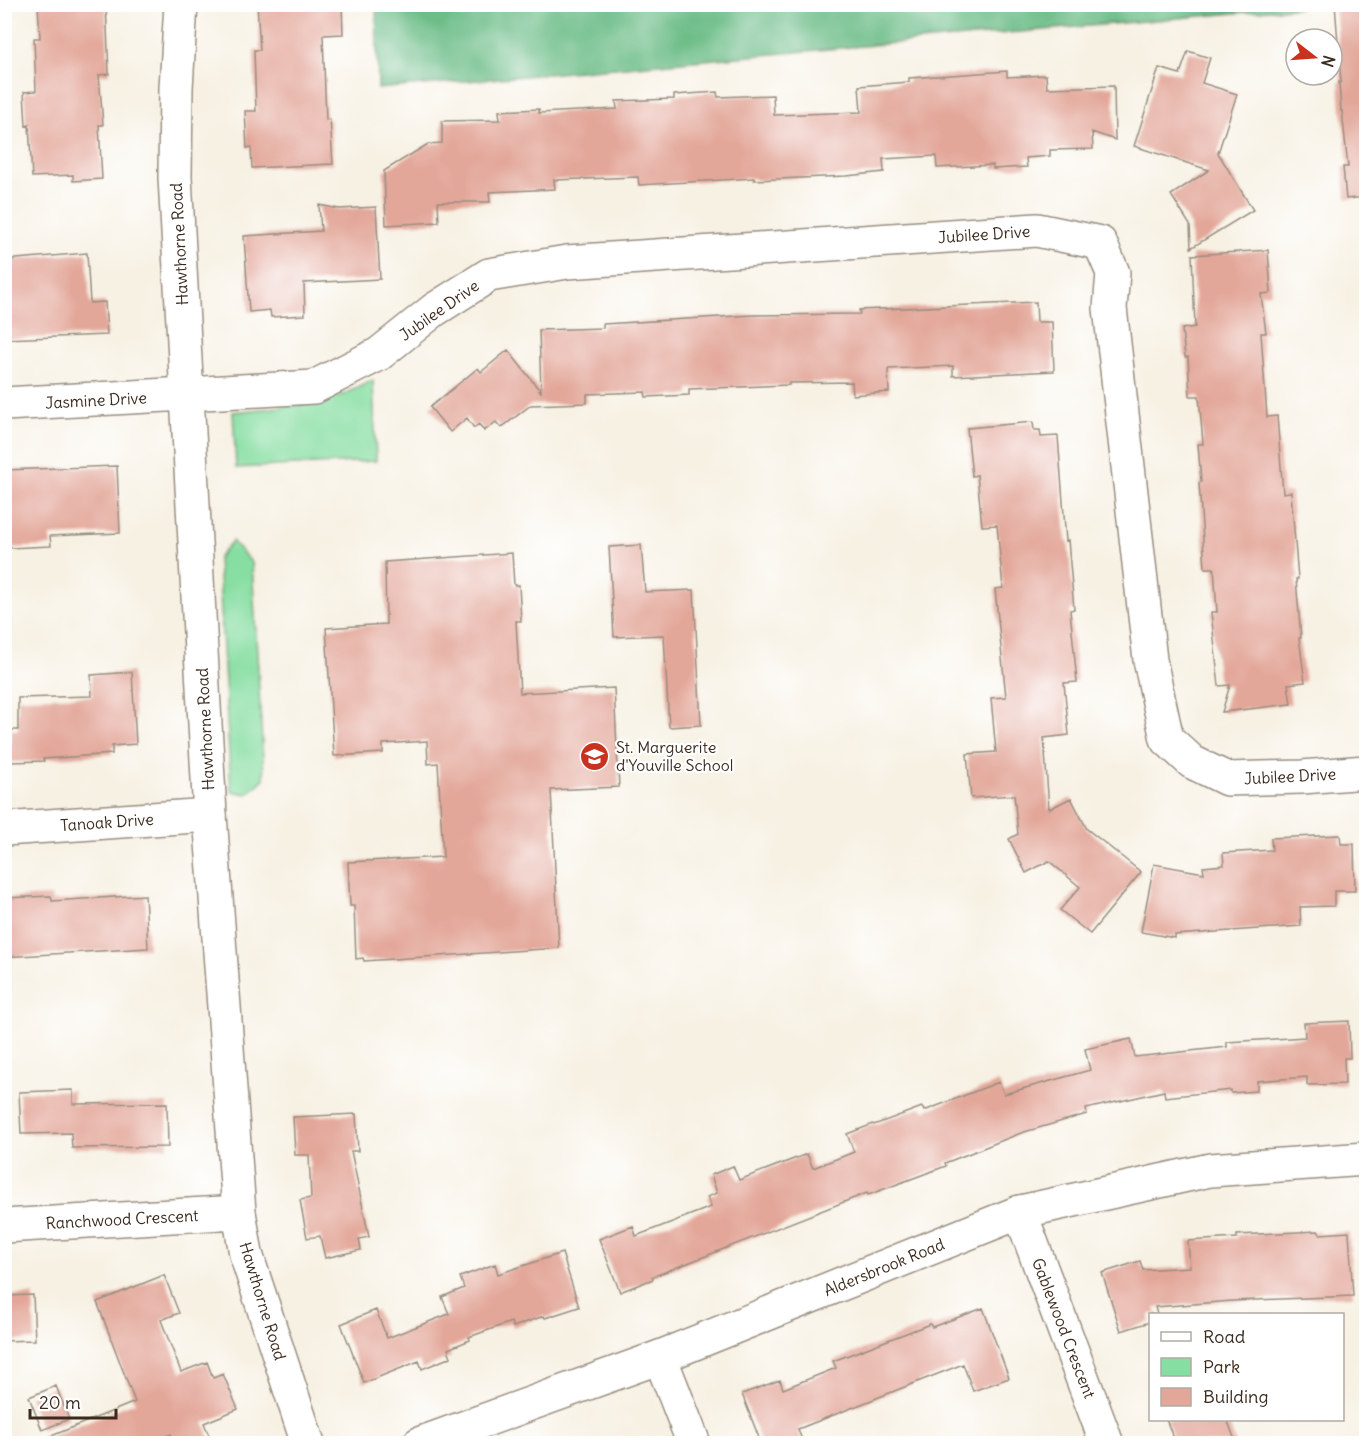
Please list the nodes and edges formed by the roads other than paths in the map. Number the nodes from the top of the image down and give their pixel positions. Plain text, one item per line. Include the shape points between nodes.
1 (181, 4) edge
2 (186, 395) junction
3 (4, 404) edge
4 (1366, 772) edge
5 (210, 815) junction
6 (4, 829) edge
7 (1366, 1159) edge
8 (239, 1212) junction
9 (1020, 1212) junction
10 (4, 1226) edge
11 (660, 1357) junction
12 (308, 1443) edge
13 (419, 1443) edge
14 (693, 1443) edge
15 (1107, 1443) edge

1 - 2 street, Hawthorne Road via 175,177
2 - 3 street, Jasmine Drive
2 - 4 street, Jubilee Drive via 314,387 379,354 434,310 489,275 579,261 1037,230 1100,243 1113,273 1110,308 1150,660 1167,739 1192,762 1227,779
2 - 5 street, Hawthorne Road
5 - 6 street, Tanoak Drive
5 - 8 street, Hawthorne Road
7 - 9 street, Aldersbrook Road via 1210,1170
8 - 10 street, Ranchwood Crescent
8 - 12 street, Hawthorne Road via 246,1254
9 - 11 street, Aldersbrook Road
9 - 15 street, Gablewood Crescent
11 - 13 street, Aldersbrook Road
11 - 14 street

